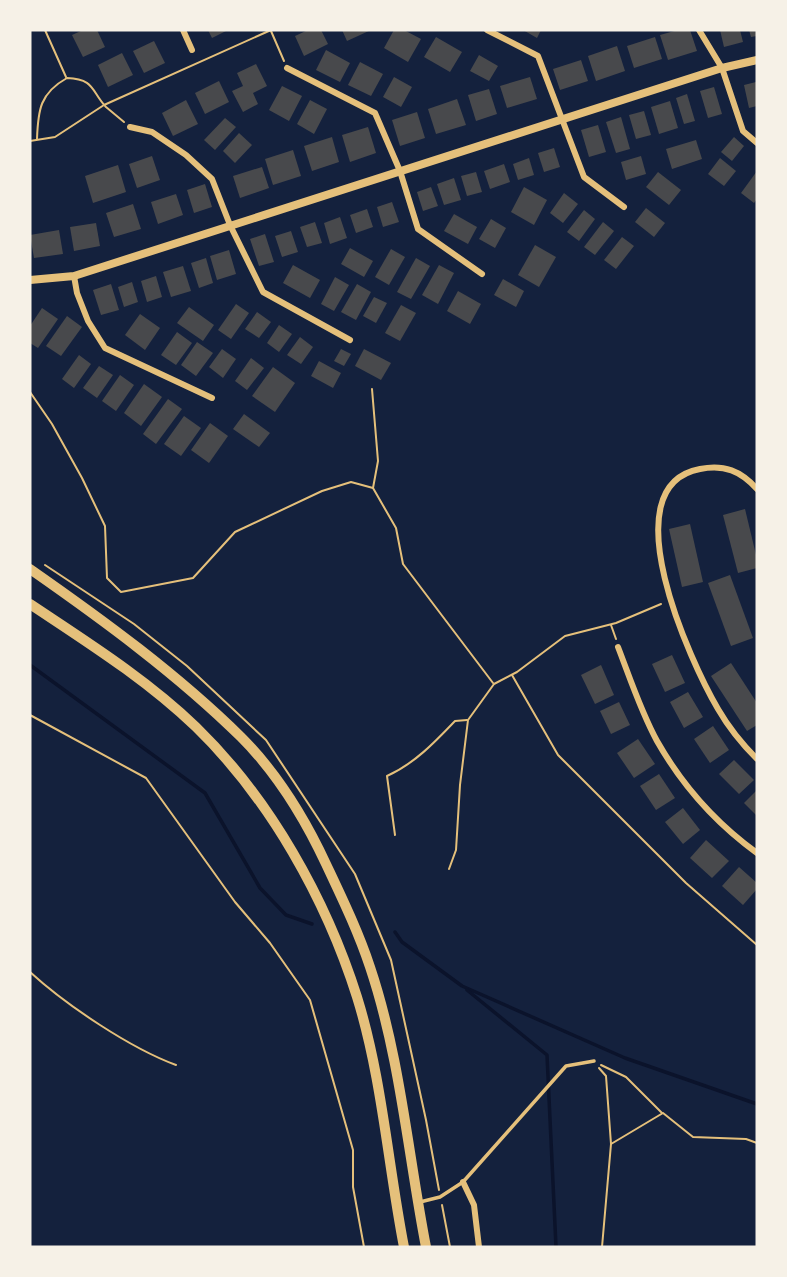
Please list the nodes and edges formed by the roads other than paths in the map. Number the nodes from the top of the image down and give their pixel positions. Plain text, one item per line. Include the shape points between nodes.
1 (183, 30) edge
2 (487, 30) edge
3 (699, 30) edge
4 (192, 50) dead end
5 (757, 60) edge
6 (287, 68) road end
7 (722, 68) junction
8 (562, 119) junction
9 (130, 127) road end
10 (757, 143) edge
11 (400, 171) junction
12 (624, 207) dead end
13 (230, 225) junction
14 (482, 274) dead end
15 (74, 276) junction
16 (30, 280) edge
17 (350, 340) dead end
18 (212, 398) dead end
19 (757, 489) edge
20 (30, 569) edge
21 (30, 604) edge
22 (618, 647) road end
23 (757, 759) edge
24 (757, 853) edge
25 (594, 1061) road end
26 (463, 1182) junction
27 (418, 1203) junction
28 (404, 1247) edge
29 (426, 1247) edge
30 (479, 1247) edge

1 - 4 street
2 - 8 street via 538,57
3 - 7 street
5 - 7 street
6 - 11 street via 374,113
7 - 8 street
7 - 10 street via 743,131
8 - 11 street
8 - 12 street via 584,177
9 - 13 street via 152,132 212,179
11 - 13 street
11 - 14 street via 418,229
13 - 15 street
13 - 17 street via 263,292
15 - 16 street
15 - 18 street via 88,321 105,348
19 - 23 street via 735,471 721,467 693,470 671,485 663,499 657,531 672,599 702,680 735,735
20 - 27 highway via 190,690 243,738 288,794 342,897 370,967 394,1067
21 - 28 highway via 110,657 195,727 239,774 295,854 358,999
22 - 24 street via 664,751 716,820
25 - 26 lane via 566,1066
26 - 27 lane via 440,1198
26 - 30 street via 474,1205
27 - 29 highway

